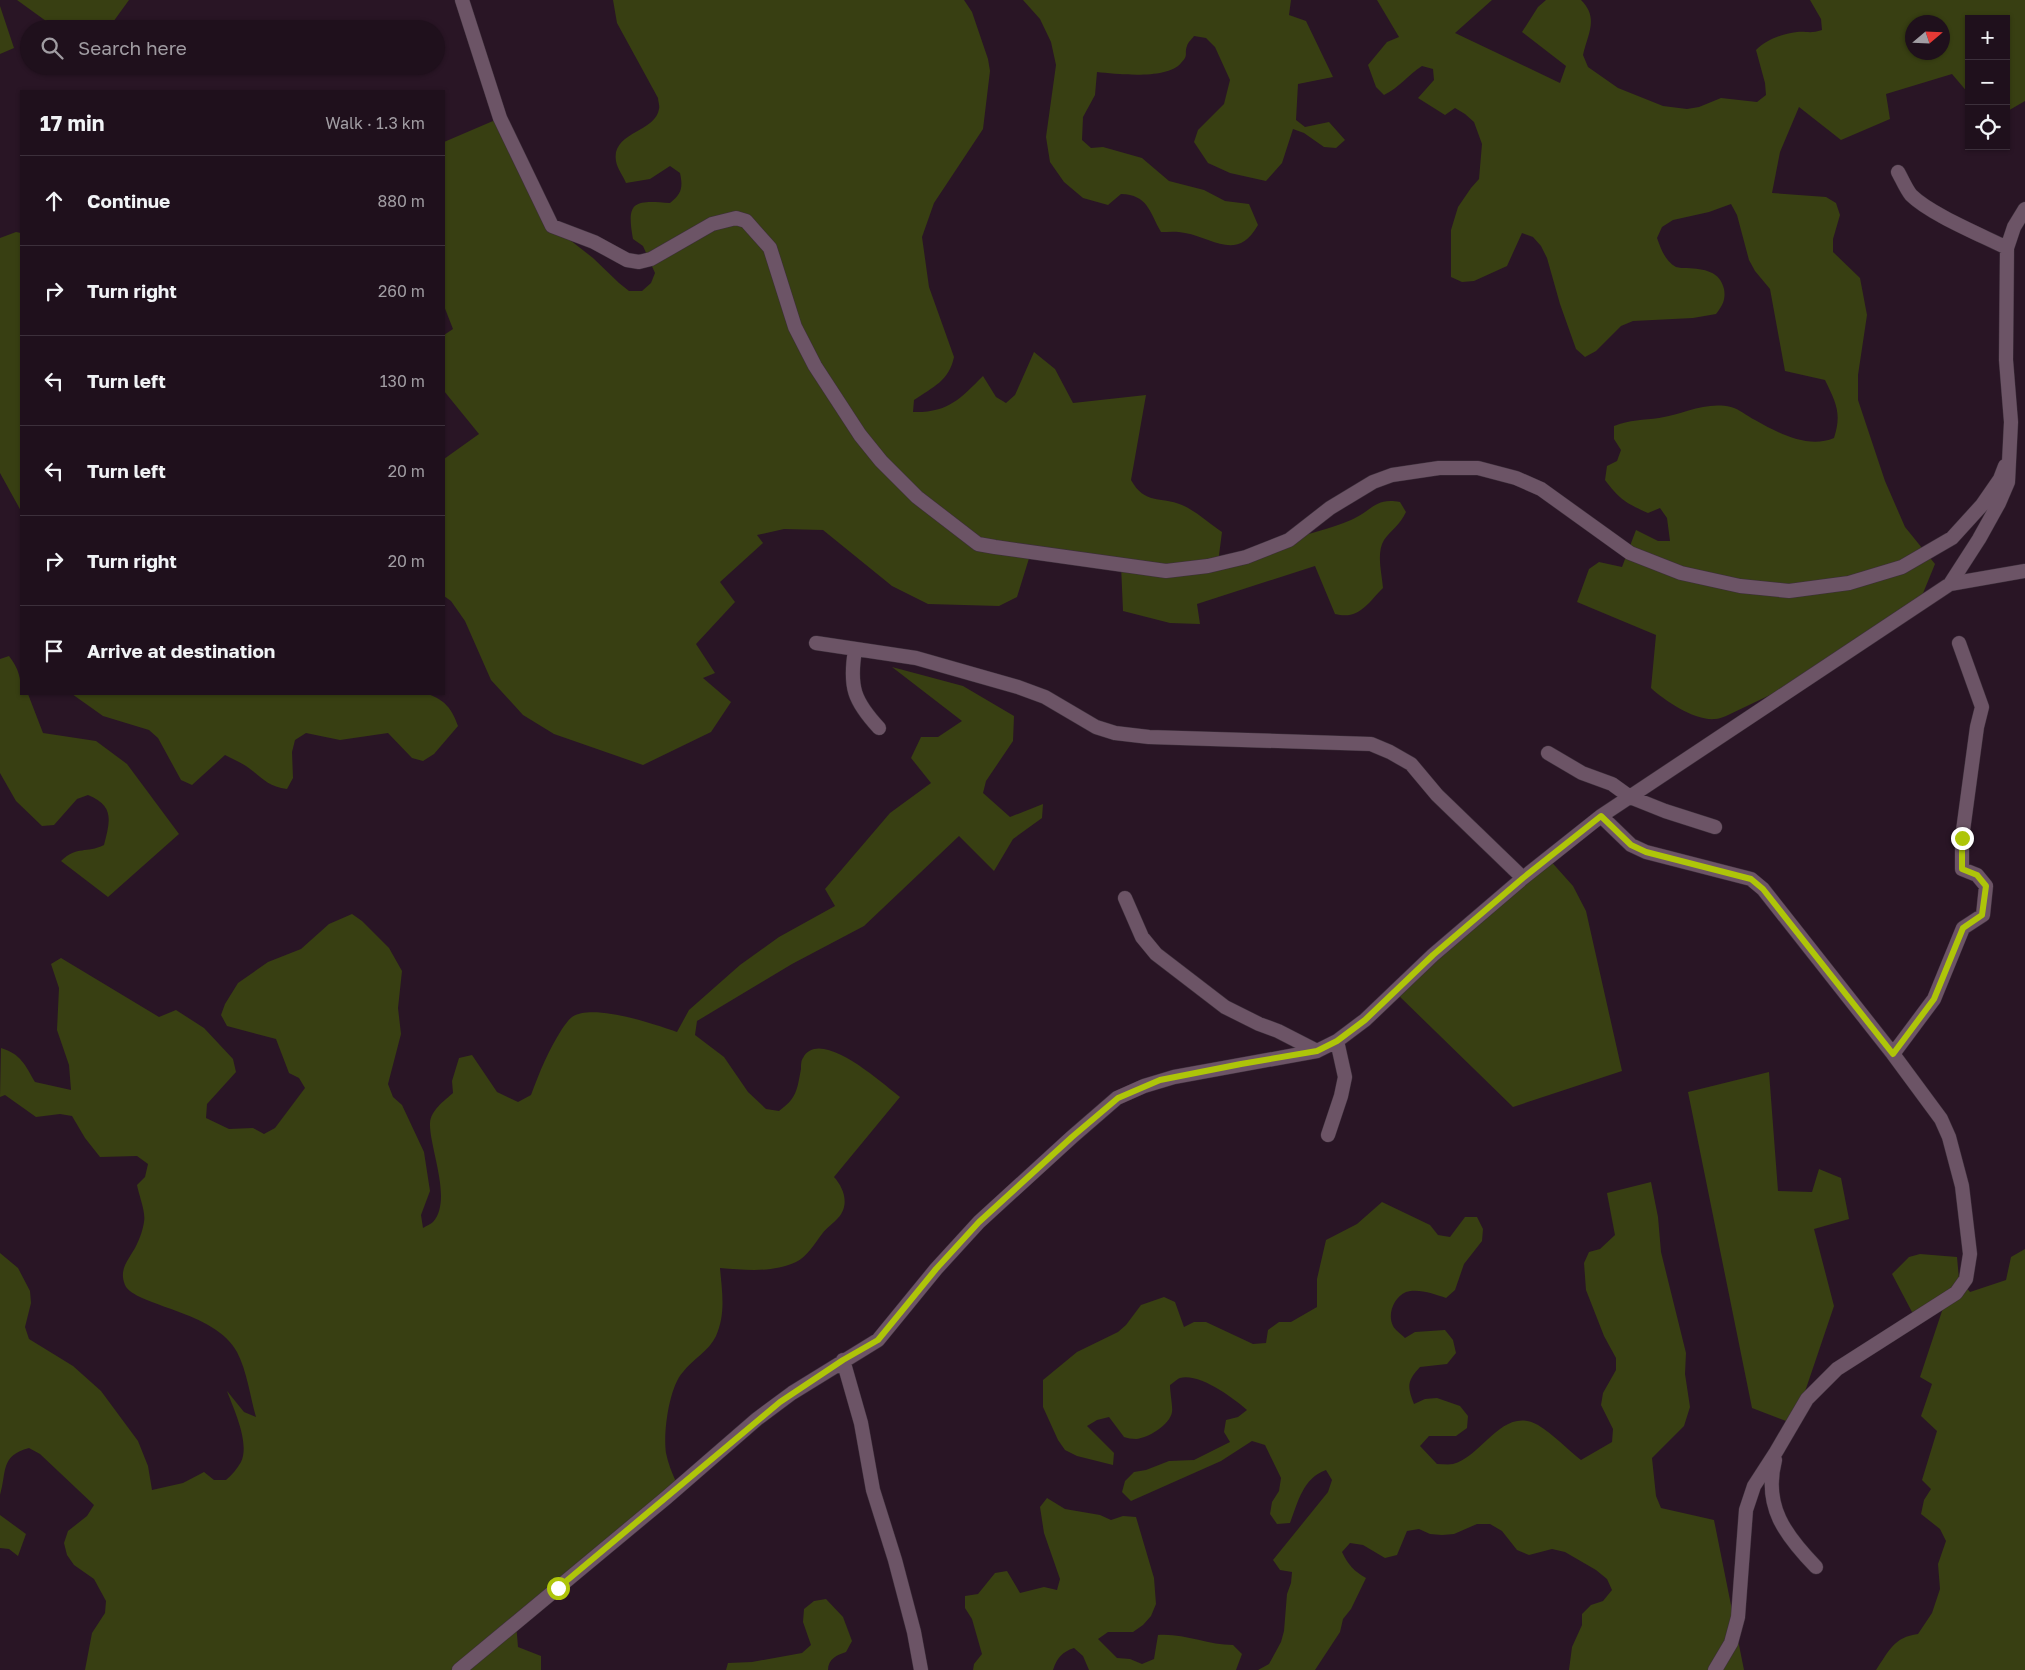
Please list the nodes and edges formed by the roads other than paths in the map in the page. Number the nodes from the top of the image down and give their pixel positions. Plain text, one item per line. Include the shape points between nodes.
1 (462, 0) edge
2 (1898, 172) dead end
3 (2025, 209) edge
4 (2006, 248) junction
5 (2010, 453) junction
6 (2025, 571) edge
7 (1950, 584) junction
8 (816, 643) dead end
9 (1959, 643) dead end
10 (855, 650) junction
11 (879, 728) dead end
12 (1548, 753) dead end
13 (1630, 797) junction
14 (1601, 816) junction
15 (1715, 827) dead end
16 (1523, 878) junction
17 (1125, 898) dead end
18 (1337, 1041) junction
19 (1317, 1051) junction
20 (1893, 1054) junction
21 (1328, 1135) dead end
22 (843, 1360) junction
23 (1776, 1452) junction
24 (1816, 1567) dead end
25 (459, 1670) edge
26 (921, 1670) edge
27 (1715, 1670) edge

1 - 5 street via 500,118 552,226 639,262 651,259 712,224 736,218 746,220 770,248 795,328 815,366 860,435 917,497 978,544 1166,571 1208,566 1246,558 1289,540 1330,508 1392,475 1440,468 1478,468 1516,478 1541,489 1630,553 1681,573 1740,586 1789,592 1849,583 1902,567 1952,538 2000,479
2 - 4 street via 1911,194 1921,202
3 - 4 street
4 - 5 street
5 - 7 street via 2008,482 1999,503
6 - 7 street
7 - 13 street
8 - 10 street
9 - 20 street via 1982,707 1976,727 1962,838 1962,869 1977,875 1986,886 1982,915 1963,928 1934,999
10 - 11 street via 852,684 857,700
10 - 16 street via 916,658 1018,687 1045,697 1081,720 1115,733 1149,737 1371,744 1410,764 1437,795
12 - 13 street via 1582,773 1612,784
13 - 14 street
13 - 15 street
14 - 16 street
14 - 20 street via 1631,845 1646,852 1751,879 1763,889
16 - 18 street via 1433,955 1365,1020
17 - 19 street via 1142,937 1156,954 1225,1008
18 - 19 street
18 - 21 street via 1345,1077
19 - 22 street via 1174,1076 1118,1098 979,1222 878,1340
20 - 23 street via 1941,1120 1949,1137 1962,1186 1970,1254 1966,1279 1956,1293 1837,1369 1807,1399
22 - 25 street via 757,1420
22 - 26 street via 873,1490 895,1560
23 - 24 street via 1770,1477 1772,1501 1797,1548
23 - 27 street via 1754,1486 1746,1510 1738,1617 1731,1643

